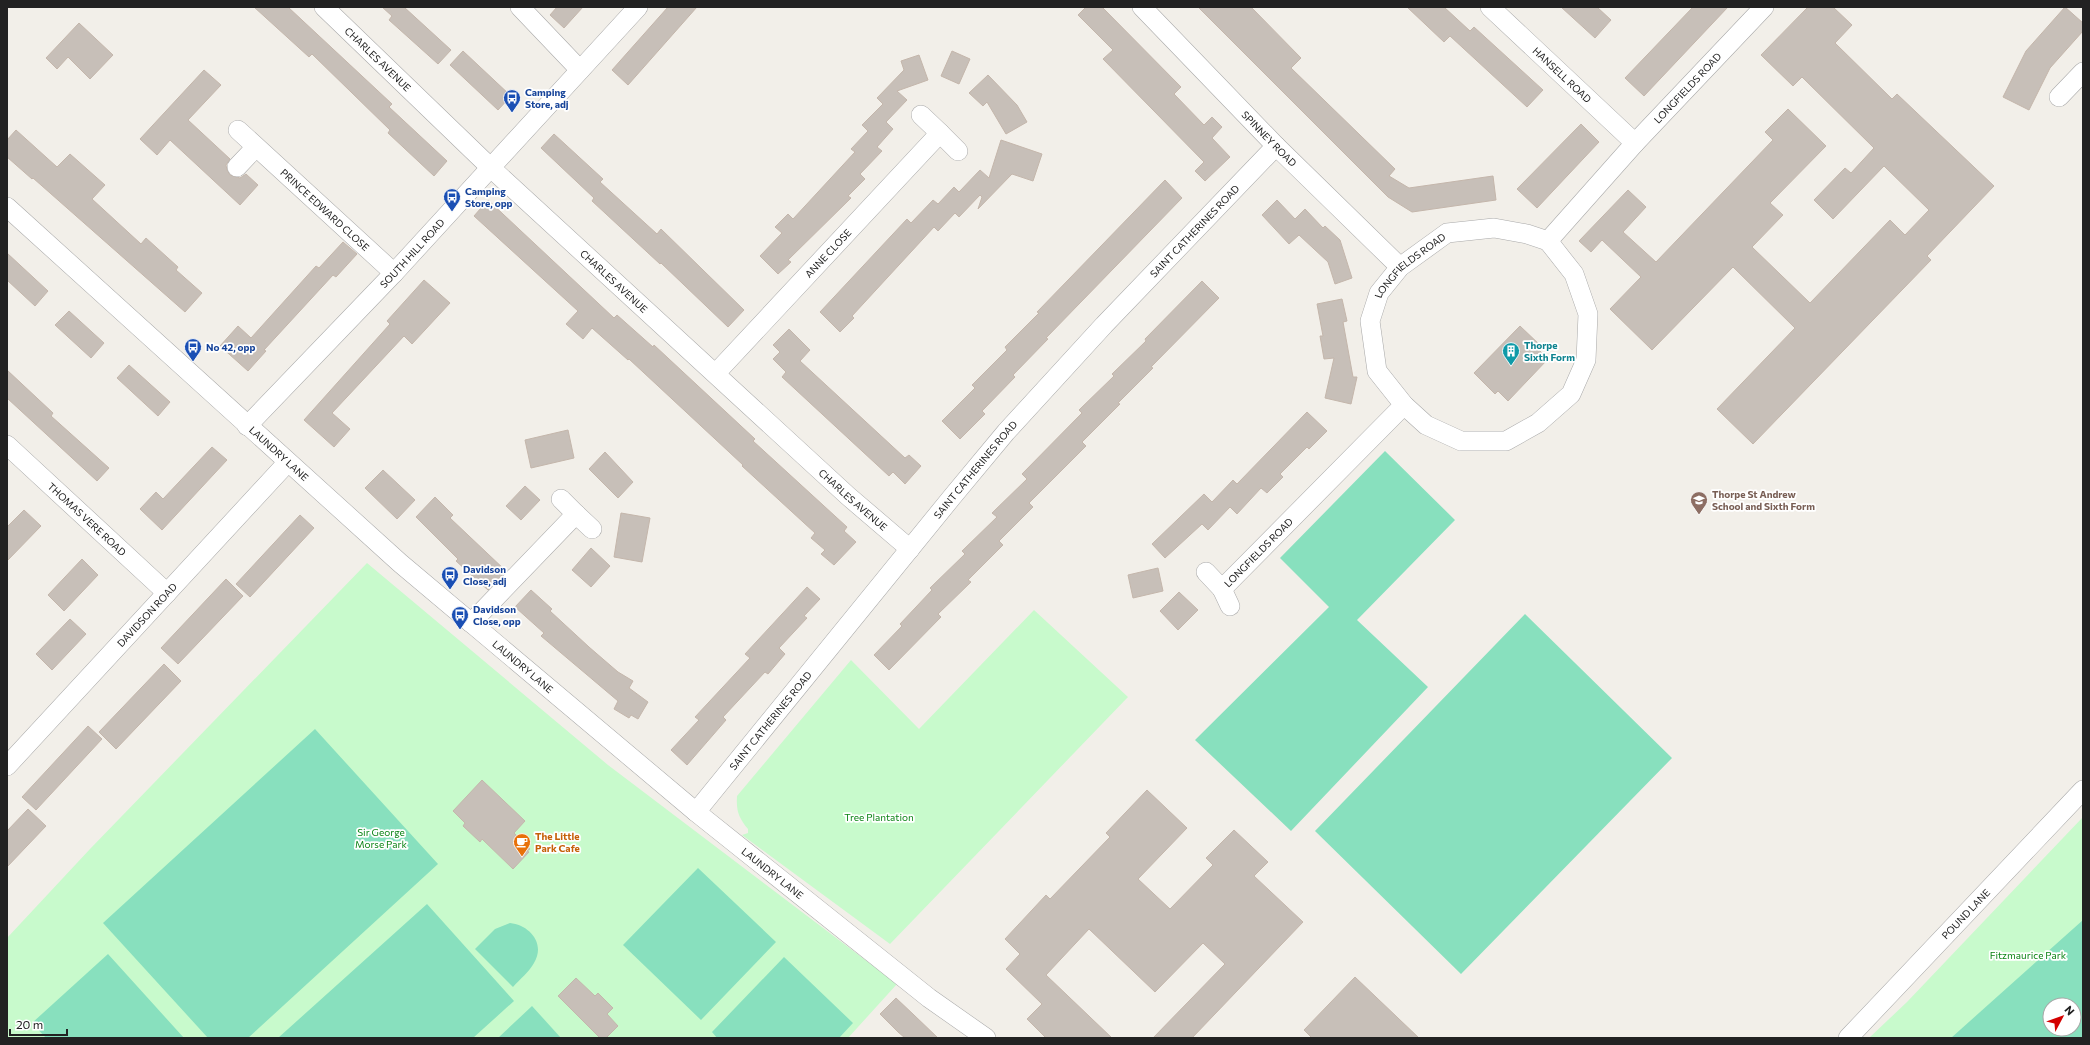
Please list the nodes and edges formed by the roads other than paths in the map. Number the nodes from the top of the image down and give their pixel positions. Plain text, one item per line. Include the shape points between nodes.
1 (324, 7) edge
2 (520, 7) edge
3 (638, 7) edge
4 (1142, 7) edge
5 (1490, 7) edge
6 (1764, 7) edge
7 (580, 70) junction
8 (2083, 72) edge
9 (2059, 97) dead end
10 (921, 115) dead end
11 (238, 130) dead end
12 (940, 133) junction
13 (1635, 143) junction
14 (1276, 146) junction
15 (256, 147) junction
16 (958, 151) dead end
17 (237, 167) dead end
18 (491, 168) junction
19 (7, 207) edge
20 (1548, 240) junction
21 (1400, 267) junction
22 (394, 273) junction
23 (716, 373) junction
24 (1404, 404) junction
25 (247, 426) junction
26 (7, 445) edge
27 (287, 463) junction
28 (561, 499) dead end
29 (576, 514) junction
30 (592, 529) dead end
31 (910, 549) junction
32 (1206, 572) dead end
33 (167, 593) junction
34 (471, 623) junction
35 (9, 760) edge
36 (2083, 790) edge
37 (696, 812) junction
38 (986, 1038) edge
39 (1848, 1038) edge

1 - 18 street, CHARLES AVENUE
2 - 7 street
3 - 7 street, SOUTH HILL ROAD
4 - 14 street, SPINNEY ROAD
5 - 13 street, HANSELL ROAD
6 - 13 street, LONGFIELDS ROAD
7 - 18 street, SOUTH HILL ROAD
8 - 9 street
10 - 12 street
11 - 15 street, PRINCE EDWARD CLOSE
12 - 16 street
12 - 23 street, ANNE CLOSE
13 - 20 street, LONGFIELDS ROAD
14 - 21 street, SPINNEY ROAD
14 - 31 street, SAINT CATHERINES ROAD via 1104,325 1011,427
15 - 17 street
15 - 22 street, PRINCE EDWARD CLOSE
18 - 22 street, SOUTH HILL ROAD
18 - 23 street, CHARLES AVENUE
19 - 25 street, LAUNDRY LANE
20 - 21 street, LONGFIELDS ROAD via 1494,228 1447,233
20 - 24 street via 1574,274 1588,314 1586,360 1571,394 1538,423 1506,441 1461,441 1426,425
21 - 24 street, LONGFIELDS ROAD via 1379,293 1370,322 1377,371
22 - 25 street, SOUTH HILL ROAD
23 - 31 street, CHARLES AVENUE via 848,496
24 - 32 street, LONGFIELDS ROAD via 1226,598
25 - 27 street, LAUNDRY LANE
26 - 33 street, THOMAS VERE ROAD
27 - 33 street, DAVIDSON ROAD
27 - 34 street, LAUNDRY LANE via 400,564
28 - 29 street
29 - 30 street
29 - 34 street
31 - 37 street, SAINT CATHERINES ROAD
33 - 35 street, DAVIDSON ROAD
34 - 37 street, LAUNDRY LANE
36 - 39 street, POUND LANE
37 - 38 street, LAUNDRY LANE via 929,998

